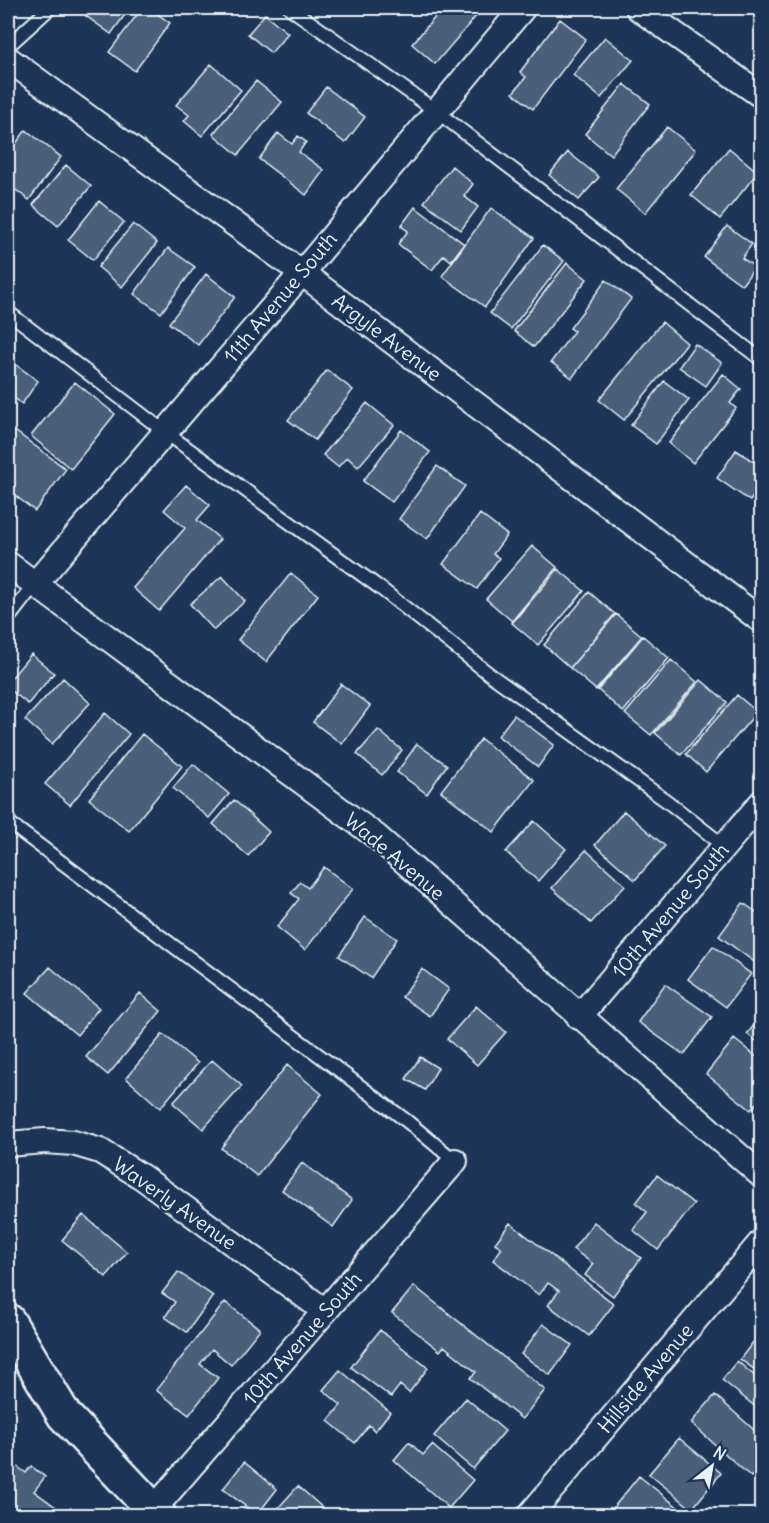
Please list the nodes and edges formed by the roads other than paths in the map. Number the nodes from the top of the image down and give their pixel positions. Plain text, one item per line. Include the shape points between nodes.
1 (50, 8) edge
2 (290, 8) edge
3 (523, 8) edge
4 (638, 8) edge
5 (8, 46) edge
6 (8, 59) edge
7 (762, 96) edge
8 (436, 111) junction
9 (302, 273) junction
10 (8, 312) edge
11 (762, 360) edge
12 (165, 432) junction
13 (8, 564) edge
14 (35, 584) junction
15 (8, 619) edge
16 (762, 621) edge
17 (762, 802) edge
18 (8, 822) edge
19 (724, 846) junction
20 (579, 1017) junction
21 (8, 1144) edge
22 (456, 1161) joint
23 (762, 1176) edge
24 (762, 1241) edge
25 (325, 1311) junction
26 (8, 1321) edge
27 (153, 1514) edge
28 (530, 1515) edge

1 - 5 lane
2 - 8 lane
3 - 8 street, 11th Avenue South
4 - 7 street
6 - 9 street, Argyle Avenue
8 - 9 street, 11th Avenue South
8 - 11 lane
9 - 12 street, 11th Avenue South
9 - 16 street, Argyle Avenue
10 - 12 lane
12 - 14 street, 11th Avenue South
12 - 19 lane
13 - 14 street, Wade Avenue
14 - 15 lane
14 - 20 street, Wade Avenue via 377,837
17 - 19 street, 10th Avenue South
18 - 22 lane
19 - 20 street, 10th Avenue South
20 - 23 street, Wade Avenue
21 - 25 street, Waverly Avenue via 73,1143 100,1151 142,1177
22 - 25 street, 10th Avenue South
24 - 28 street, Hillside Avenue
25 - 27 street, 10th Avenue South
26 - 27 main road via 64,1415

